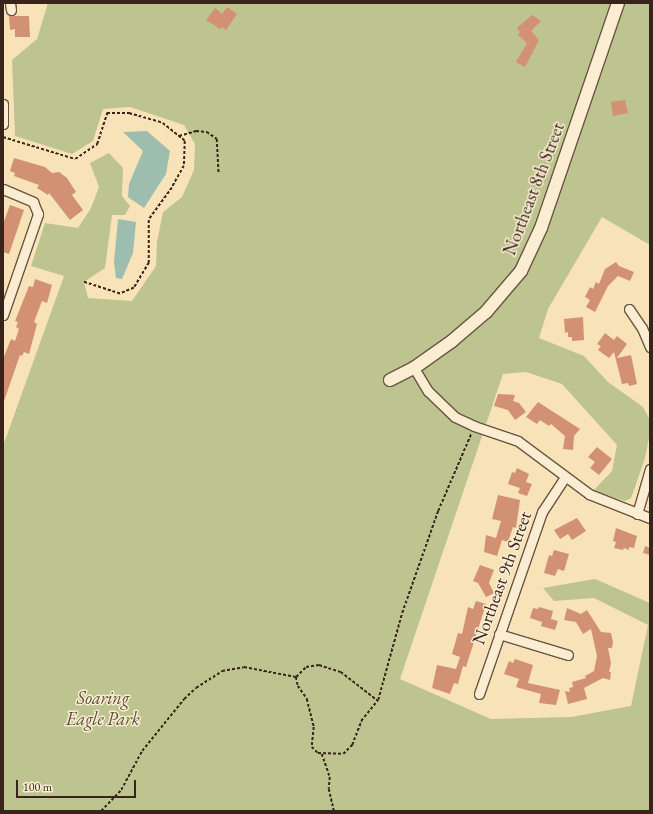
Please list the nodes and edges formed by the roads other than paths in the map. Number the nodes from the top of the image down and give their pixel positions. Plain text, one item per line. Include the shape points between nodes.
1 (618, 3) edge
2 (3, 104) edge
3 (3, 124) edge
4 (3, 189) edge
5 (629, 309) dead end
6 (3, 316) edge
7 (650, 347) edge
8 (414, 368) junction
9 (390, 380) dead end
10 (650, 469) edge
11 (564, 477) junction
12 (637, 514) junction
13 (650, 518) edge
14 (499, 634) junction
15 (568, 655) dead end
16 (479, 694) dead end

1 - 8 street, Northeast 8th Street via 544,221 521,271 486,312 452,341
2 - 3 street
4 - 6 street via 33,202 38,214
5 - 7 street via 642,328
8 - 9 street, Northeast 8th Street
8 - 11 street via 428,391 442,406 474,426 525,445
10 - 12 street
11 - 12 street via 588,494
11 - 14 street, Northeast 9th Street via 542,512
12 - 13 street
14 - 15 street
14 - 16 street, Northeast 9th Street

